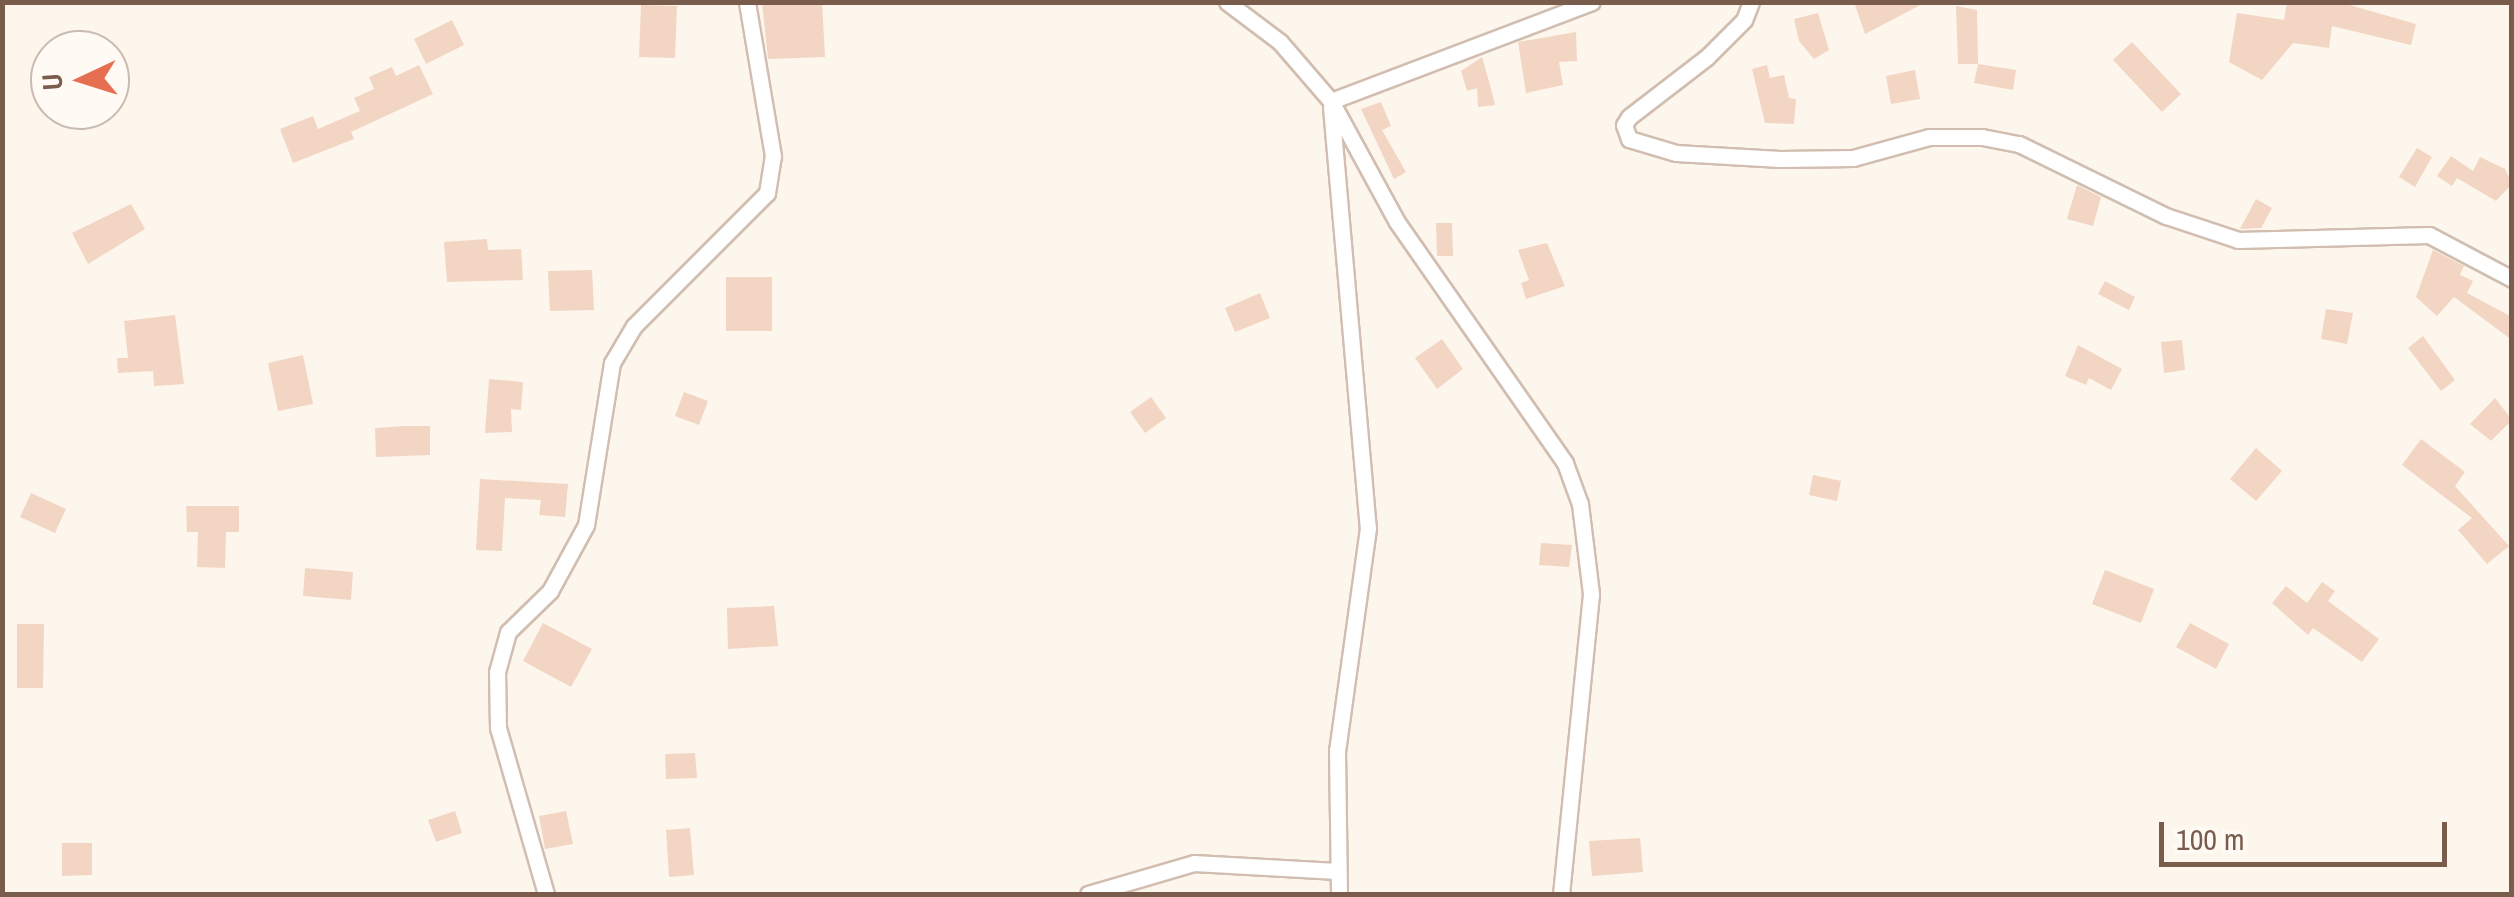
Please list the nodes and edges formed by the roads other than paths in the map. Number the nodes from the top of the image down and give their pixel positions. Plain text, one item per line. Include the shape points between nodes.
1 (747, 2) edge
2 (1227, 2) edge
3 (1592, 2) edge
4 (1751, 2) edge
5 (1330, 101) junction
6 (2512, 278) edge
7 (1337, 871) junction
8 (546, 894) edge
9 (1088, 894) edge
10 (1339, 894) edge
11 (1561, 894) edge

1 - 8 street via 774,156 767,193 634,326 612,363 586,525 550,591 508,632 497,672 498,728
2 - 5 street via 1280,42
3 - 5 street
4 - 6 street via 1744,20 1706,57 1629,117 1629,139 1676,153 1780,159 1853,158 1929,136 1982,137 2019,144 2166,216 2238,240 2429,235
5 - 7 street via 1368,528 1337,750
5 - 11 street via 1397,222 1565,463 1580,504 1591,594
7 - 9 street via 1194,863
7 - 10 street

